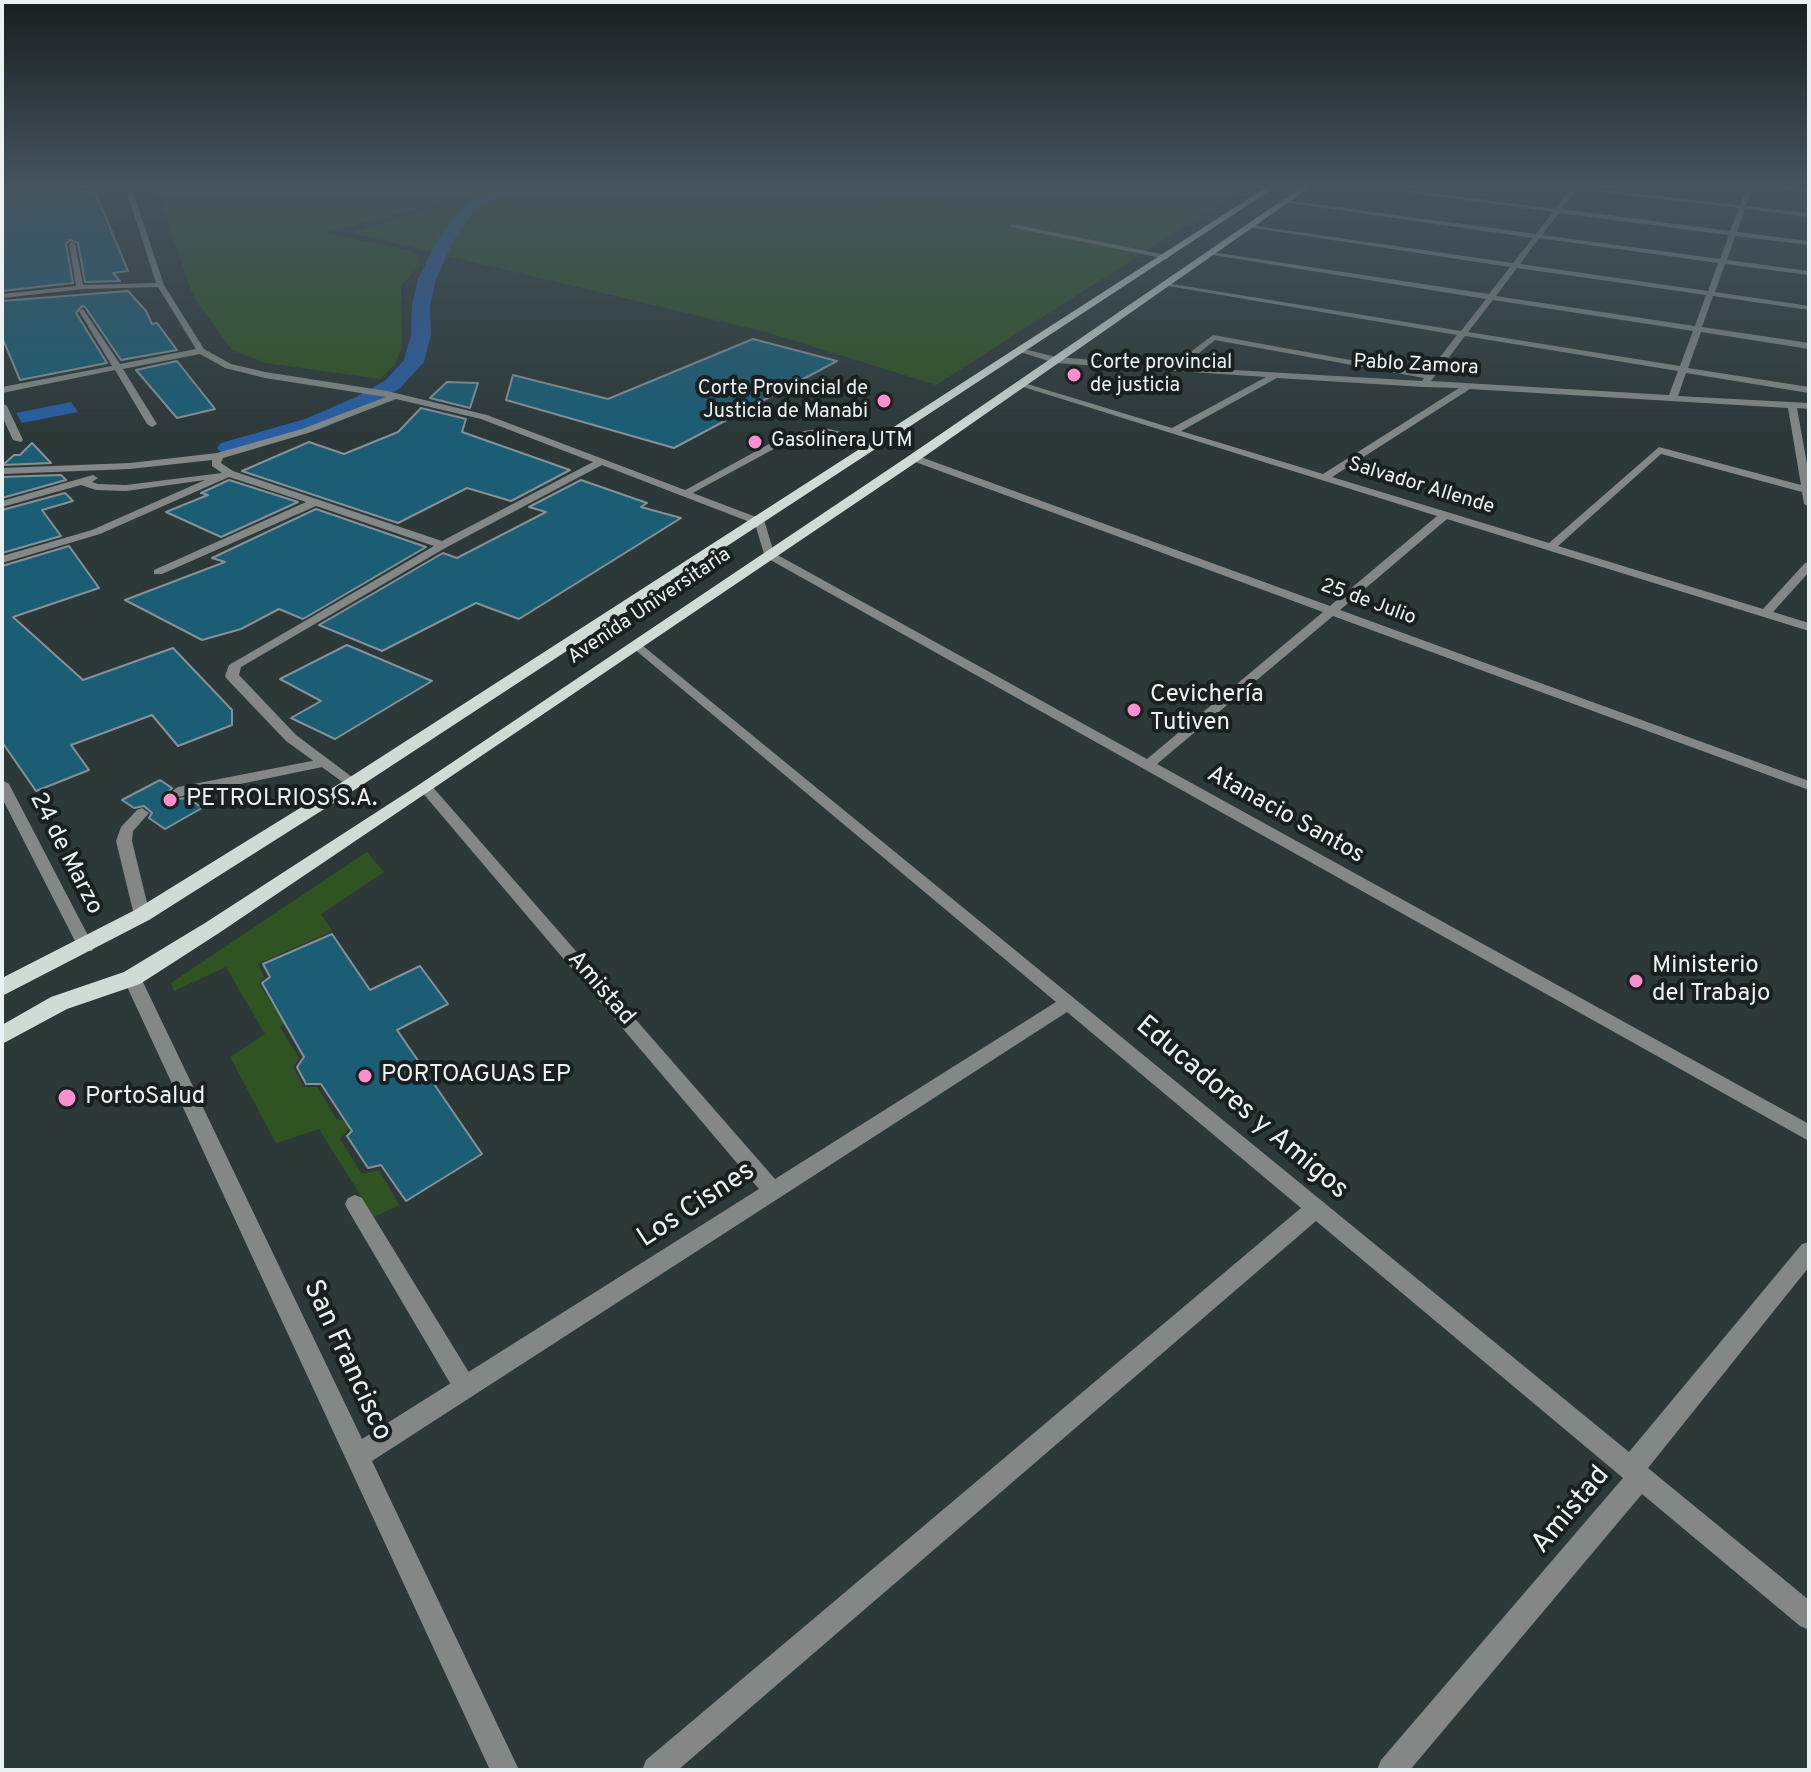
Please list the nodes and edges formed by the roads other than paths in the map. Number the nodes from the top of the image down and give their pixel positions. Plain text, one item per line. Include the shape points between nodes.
1 (78, 269) edge
2 (156, 269) edge
3 (1148, 269) edge
4 (1190, 269) edge
5 (1307, 269) edge
6 (1512, 269) edge
7 (1540, 269) edge
8 (1720, 269) edge
9 (1778, 269) edge
10 (1809, 273) edge
11 (158, 274) junction
12 (160, 285) junction
13 (1166, 285) junction
14 (82, 288) junction
15 (1711, 294) junction
16 (2, 296) edge
17 (1491, 297) junction
18 (1809, 308) edge
19 (83, 311) dead end
20 (1698, 329) junction
21 (1463, 333) junction
22 (1809, 346) edge
23 (1023, 350) junction
24 (201, 351) junction
25 (1055, 360) junction
26 (119, 366) junction
27 (1174, 369) junction
28 (1683, 369) junction
29 (1274, 376) junction
30 (1427, 380) junction
31 (1021, 385) junction
32 (1467, 387) junction
33 (2, 390) edge
34 (1809, 390) edge
35 (392, 395) junction
36 (1672, 399) junction
37 (2, 406) edge
38 (1792, 406) junction
39 (1809, 406) edge
40 (152, 424) dead end
41 (1172, 432) junction
42 (18, 440) dead end
43 (881, 443) junction
44 (218, 456) junction
45 (914, 458) junction
46 (599, 463) junction
47 (130, 466) junction
48 (2, 471) edge
49 (229, 473) junction
50 (1324, 478) junction
51 (82, 481) junction
52 (1807, 490) junction
53 (685, 493) junction
54 (316, 502) junction
55 (2, 504) edge
56 (1809, 504) edge
57 (1445, 515) junction
58 (760, 522) junction
59 (443, 545) junction
60 (1550, 548) junction
61 (769, 555) junction
62 (2, 560) edge
63 (1809, 565) edge
64 (158, 572) dead end
65 (1331, 611) junction
66 (1765, 614) junction
67 (1809, 627) edge
68 (637, 645) junction
69 (322, 763) junction
70 (1147, 766) junction
71 (353, 783) junction
72 (2, 784) edge
73 (1809, 786) edge
74 (426, 788) junction
75 (178, 792) dead end
76 (142, 813) dead end
77 (142, 915) junction
78 (86, 947) junction
79 (132, 978) junction
80 (2, 988) edge
81 (1068, 1003) junction
82 (2, 1035) edge
83 (1809, 1133) edge
84 (773, 1191) junction
85 (355, 1204) dead end
86 (1316, 1208) junction
87 (1809, 1251) edge
88 (465, 1387) junction
89 (357, 1456) junction
90 (1636, 1473) junction
91 (1809, 1617) edge
92 (505, 1770) edge
93 (656, 1770) edge
94 (1391, 1770) edge

1 - 14 street
2 - 11 street
3 - 23 main road, Avenida Universitaria
4 - 13 main road, Avenida Universitaria
5 - 17 street
6 - 17 street
7 - 15 street
8 - 15 street
9 - 10 street
11 - 12 street
11 - 14 street
12 - 14 street
12 - 24 street
13 - 21 street
13 - 25 main road, Avenida Universitaria
14 - 16 street
15 - 18 street
15 - 20 street
17 - 20 street
17 - 21 street
19 - 26 street
20 - 22 street
20 - 28 street
21 - 28 street
21 - 30 street
23 - 25 street, Pablo Zamora
23 - 43 main road, Avenida Universitaria
24 - 26 street
24 - 35 street via 228,366 265,375
25 - 27 street, Pablo Zamora
25 - 31 main road, Avenida Universitaria
26 - 33 street
26 - 40 street
27 - 29 street, Pablo Zamora
27 - 30 street via 1213,337
28 - 34 street
28 - 36 street
29 - 30 street, Pablo Zamora
29 - 41 street
30 - 32 street, Pablo Zamora
31 - 41 street, Salvador Allende
31 - 45 main road, Avenida Universitaria
32 - 36 street, Pablo Zamora
32 - 50 street
35 - 44 street via 335,421
35 - 46 street via 518,428
36 - 38 street, Pablo Zamora
37 - 42 street
38 - 39 street, Pablo Zamora
38 - 52 street
41 - 50 street, Salvador Allende
43 - 53 street via 825,431 792,435
43 - 58 main road, Avenida Universitaria
44 - 47 street
44 - 49 street via 216,464
45 - 61 main road, Avenida Universitaria
45 - 65 street, 25 de Julio
46 - 53 street
46 - 59 street
47 - 48 street
47 - 51 street
49 - 51 street via 126,488
49 - 54 street
49 - 62 street via 108,527
50 - 57 street, Salvador Allende
51 - 55 street
52 - 56 street
52 - 60 street via 1659,450
53 - 58 street
54 - 59 street
54 - 64 street
57 - 60 street, Salvador Allende
57 - 65 street
58 - 61 street
58 - 71 main road, Avenida Universitaria
59 - 69 street via 232,669 232,676 291,738
60 - 66 street, Salvador Allende
61 - 68 main road, Avenida Universitaria
61 - 70 street, Atanacio Santos
63 - 66 street
65 - 70 street
65 - 73 street, 25 de Julio
66 - 67 street, Salvador Allende
68 - 74 main road, Avenida Universitaria
68 - 81 street, Educadores y Amigos
69 - 71 street
69 - 75 street
70 - 83 street, Atanacio Santos
71 - 77 main road, Avenida Universitaria
72 - 78 street, 24 de Marzo
74 - 79 main road, Avenida Universitaria
74 - 84 street, Amistad
76 - 77 street via 126,830 124,841
77 - 78 main road, Avenida Universitaria
78 - 80 main road, Avenida Universitaria
79 - 82 main road, Avenida Universitaria via 59,1003
79 - 89 street, San Francisco
81 - 84 street, Los Cisnes
81 - 86 street, Educadores y Amigos
84 - 88 street, Los Cisnes
85 - 88 street
86 - 90 street, Educadores y Amigos
86 - 93 street
87 - 90 street, Amistad
88 - 89 street, Los Cisnes
89 - 92 street, San Francisco
90 - 91 street, Educadores y Amigos
90 - 94 street, Amistad

